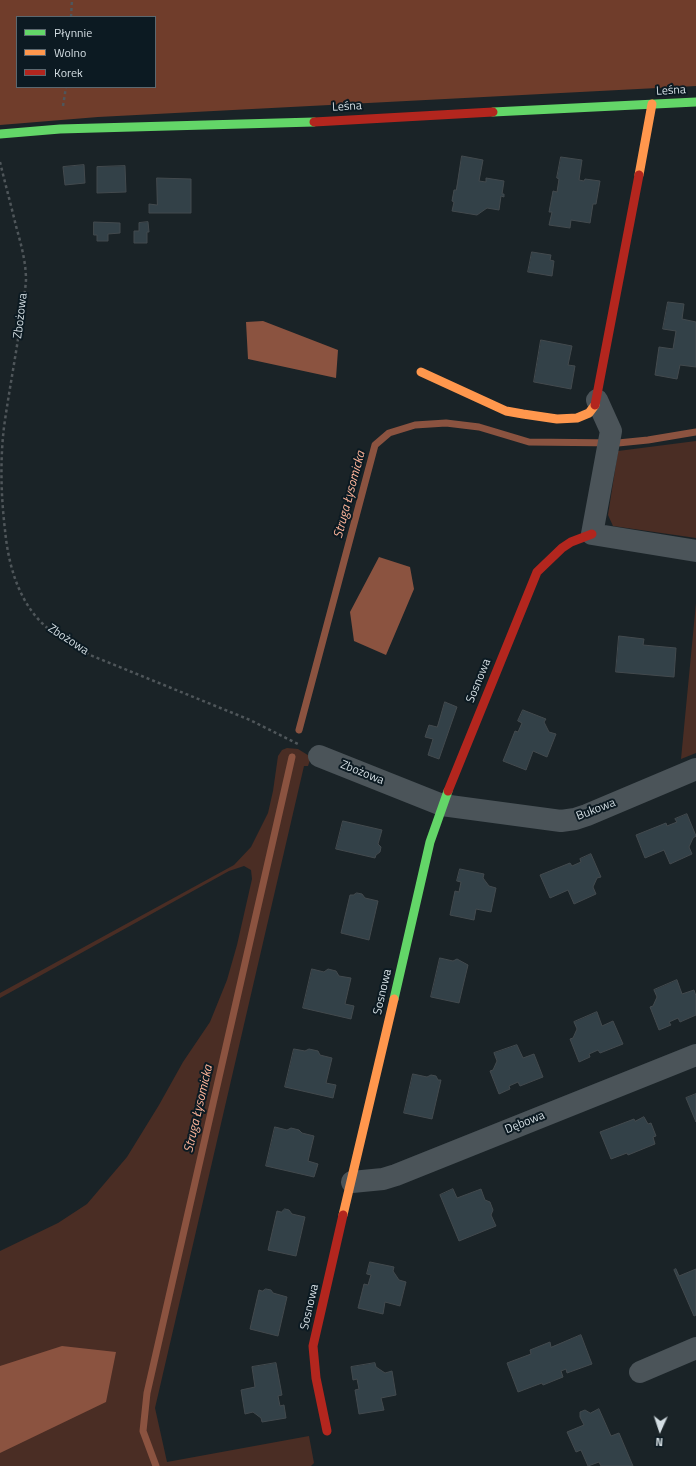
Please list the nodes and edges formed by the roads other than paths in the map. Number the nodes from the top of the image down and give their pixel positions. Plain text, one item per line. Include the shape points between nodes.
1 (696, 102) edge
2 (652, 104) junction
3 (0, 134) edge
4 (421, 372) dead end
5 (598, 400) junction
6 (592, 534) junction
7 (696, 551) edge
8 (319, 756) road end
9 (696, 769) edge
10 (442, 805) junction
11 (696, 1055) edge
12 (352, 1182) junction
13 (696, 1348) edge
14 (640, 1372) dead end
15 (327, 1431) dead end

1 - 2 street, Leśna
2 - 3 street, Leśna via 288,122 60,129
2 - 5 street
4 - 5 street via 506,411 530,416 580,418 590,413
5 - 6 street via 611,431
6 - 7 street
6 - 10 street, Sosnowa via 562,548 537,572
8 - 10 street, Zbożowa
9 - 10 street, Bukowa via 575,819 560,821
10 - 12 street, Sosnowa via 430,842
11 - 12 street, Dębowa via 396,1175
12 - 15 street, Sosnowa via 313,1346 315,1371
13 - 14 street

